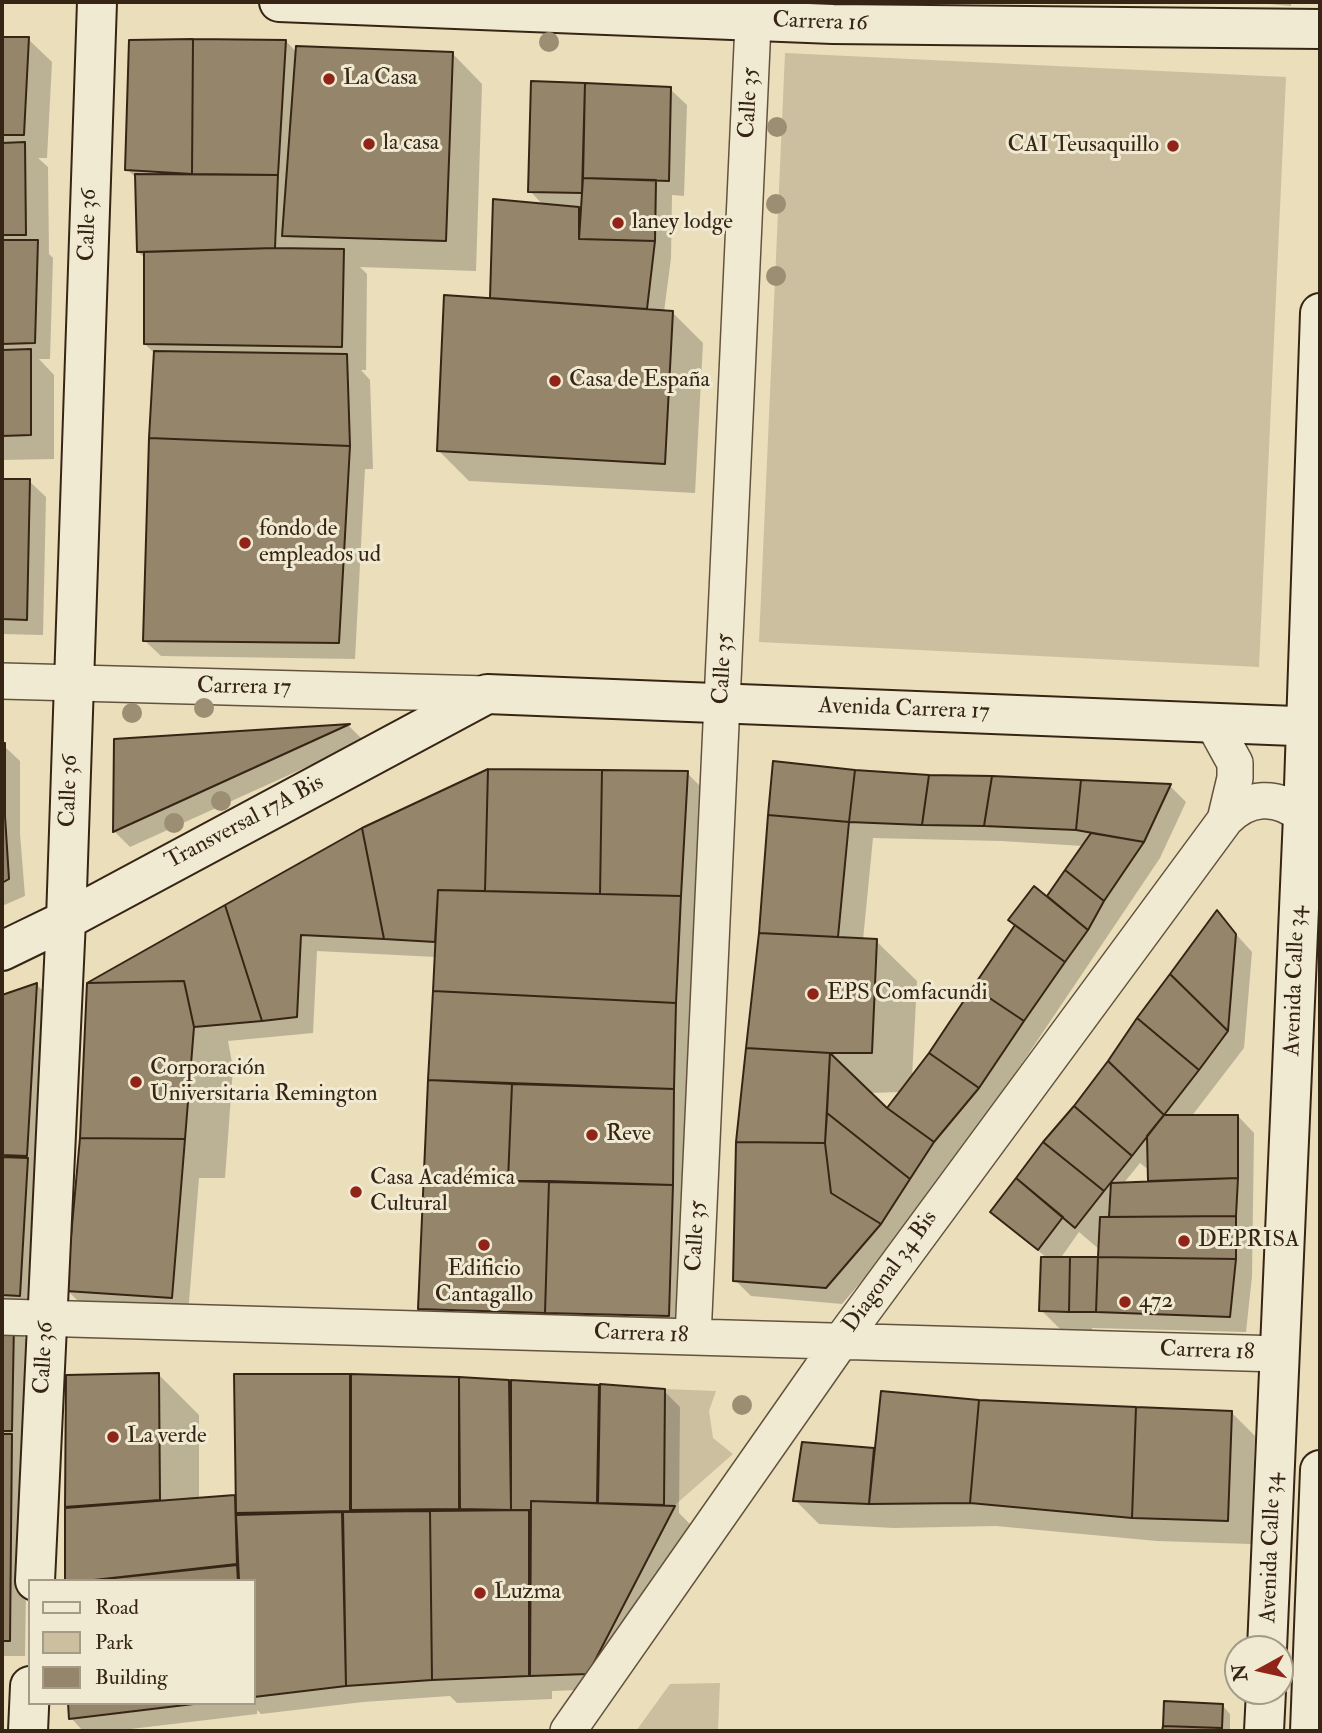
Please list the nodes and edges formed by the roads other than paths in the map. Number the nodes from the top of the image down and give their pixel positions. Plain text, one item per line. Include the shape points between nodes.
1 (97, 2) edge
2 (279, 2) edge
3 (754, 12) edge
4 (1320, 29) edge
5 (1320, 313) edge
6 (2, 681) edge
7 (74, 684) junction
8 (487, 694) junction
9 (722, 703) junction
10 (1213, 723) junction
11 (1313, 726) edge
12 (1303, 816) junction
13 (1225, 820) junction
14 (66, 920) junction
15 (2, 951) edge
16 (2, 1317) edge
17 (47, 1318) junction
18 (693, 1337) junction
19 (841, 1341) junction
20 (1280, 1354) junction
21 (1320, 1470) edge
22 (35, 1579) edge
23 (1269, 1635) edge
24 (29, 1705) edge
25 (1265, 1705) edge
26 (28, 1731) edge
27 (568, 1731) edge
28 (1264, 1731) edge
29 (1310, 1731) edge

1 - 7 main road, Calle 36
2 - 3 main road, Carrera 16
3 - 4 main road, Carrera 16 via 833,24
3 - 9 street, Calle 35
5 - 11 main road, Avenida Calle 34
6 - 7 street, Carrera 17
7 - 8 street, Carrera 17
7 - 14 main road, Calle 36
8 - 9 main road, Avenida Carrera 17
8 - 14 main road, Transversal 17A Bis
9 - 10 main road, Avenida Carrera 17
9 - 18 street, Calle 35
10 - 11 main road, Avenida Carrera 17
10 - 13 street, Diagonal 34 Bis via 1236,763
11 - 12 main road, Avenida Calle 34
12 - 13 street, Diagonal 34 Bis via 1268,799 1247,803
12 - 20 main road, Avenida Calle 34
13 - 19 street, Diagonal 34 Bis
14 - 15 main road, Transversal 17A Bis
14 - 17 main road, Calle 36
16 - 17 street, Carrera 18
17 - 18 street, Carrera 18
17 - 22 main road, Calle 36
18 - 19 street, Carrera 18
19 - 20 street, Carrera 18
19 - 27 street, Diagonal 34 Bis
20 - 23 main road, Avenida Calle 34
21 - 29 main road, Avenida Calle 34
24 - 26 main road
25 - 28 main road

